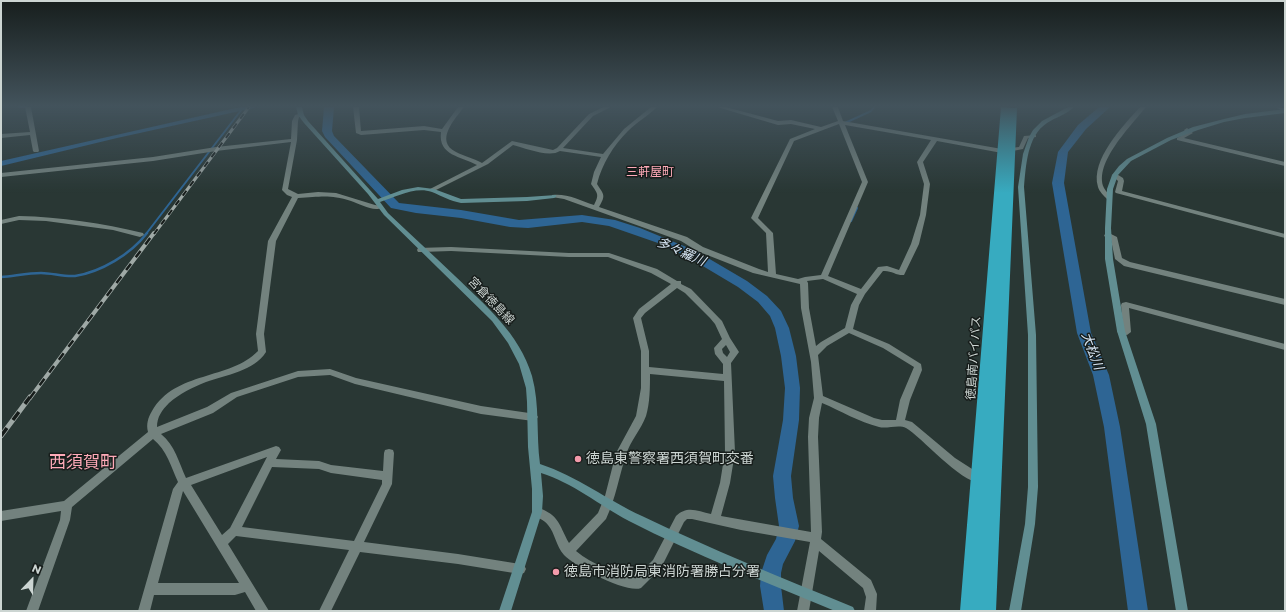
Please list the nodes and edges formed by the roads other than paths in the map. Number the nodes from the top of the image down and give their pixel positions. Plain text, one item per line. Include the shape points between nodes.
1 (33, 136) edge
2 (294, 136) edge
3 (321, 136) edge
4 (444, 136) edge
5 (572, 136) edge
6 (622, 136) edge
7 (804, 136) edge
8 (846, 136) edge
9 (916, 136) edge
10 (1006, 136) edge
11 (1009, 136) edge
12 (1034, 136) joint
13 (1120, 136) edge
14 (1176, 136) edge
15 (1185, 136) edge
16 (935, 139) junction
17 (294, 140) junction
18 (559, 149) junction
19 (1007, 150) junction
20 (36, 151) dead end
21 (605, 156) junction
22 (1285, 164) edge
23 (482, 166) junction
24 (1, 175) edge
25 (1115, 175) junction
26 (432, 190) junction
27 (296, 196) junction
28 (1109, 198) junction
29 (379, 203) junction
30 (595, 208) junction
31 (1, 222) edge
32 (140, 235) dead end
33 (1108, 236) junction
34 (1285, 236) edge
35 (421, 250) junction
36 (772, 276) junction
37 (824, 277) junction
38 (800, 281) junction
39 (678, 283) junction
40 (862, 293) junction
41 (1285, 302) edge
42 (849, 330) junction
43 (1121, 331) junction
44 (726, 339) junction
45 (1285, 347) edge
46 (813, 353) junction
47 (727, 363) junction
48 (645, 370) junction
49 (728, 378) junction
50 (819, 398) junction
51 (533, 417) junction
52 (900, 423) junction
53 (153, 433) junction
54 (389, 453) dead end
55 (270, 463) junction
56 (536, 467) junction
57 (388, 476) junction
58 (979, 479) junction
59 (184, 483) junction
60 (607, 503) junction
61 (67, 506) junction
62 (537, 512) junction
63 (1, 516) edge
64 (715, 519) junction
65 (234, 531) junction
66 (671, 535) junction
67 (815, 539) junction
68 (222, 543) junction
69 (357, 545) junction
70 (568, 551) junction
71 (520, 569) junction
72 (248, 586) junction
73 (151, 589) junction
74 (807, 593) junction
75 (32, 611) edge
76 (144, 611) edge
77 (263, 611) edge
78 (326, 611) edge
79 (505, 611) edge
80 (803, 611) edge
81 (849, 611) edge
82 (870, 611) edge
83 (969, 611) edge
84 (987, 611) edge
85 (1015, 611) edge
86 (1182, 611) edge

1 - 20 street
2 - 17 street
3 - 29 street, 宮倉徳島線
4 - 23 street via 444,143 453,153
5 - 18 street
6 - 21 street
7 - 36 street via 792,140 754,218 769,233
8 - 37 street via 865,182
9 - 16 street
10 - 19 highway, 徳島南バイパス
11 - 19 highway, 徳島南バイパス
12 - 19 street via 1026,137 1021,148
12 - 85 street via 1025,154 1021,187 1032,336 1033,487 1030,524
13 - 28 street via 1105,157 1098,173 1102,191
14 - 25 street via 1129,160
15 - 22 street via 1179,139
16 - 19 street
16 - 40 street via 920,162 926,184 921,226 901,273 887,268 881,269
17 - 24 street via 153,159
17 - 27 street via 285,190
18 - 21 street
18 - 23 street via 549,152 512,144
19 - 58 highway, 徳島南バイパス
19 - 84 highway, 徳島南バイパス
21 - 30 street via 595,177 595,188 601,195
23 - 26 street
25 - 28 street
25 - 34 street via 1121,181 1118,192
26 - 29 street via 421,188
26 - 30 street via 452,200 461,201 527,200 554,196 565,197
27 - 29 street via 335,195 374,207
27 - 53 street via 272,241 260,334 262,352 249,363 193,382 174,394 154,416 151,428
28 - 33 street
29 - 35 street, 宮倉徳島線
30 - 36 street via 684,239 700,248
31 - 32 street via 19,218 46,219 113,228
33 - 41 street via 1114,239 1119,259 1127,264
33 - 43 street
35 - 39 street via 600,254 654,271
35 - 51 street, 宮倉徳島線 via 507,334 527,372
36 - 38 street
37 - 38 street
37 - 40 street
38 - 46 street via 804,283 805,308
39 - 44 street via 719,323
39 - 48 street via 642,310 637,318 645,351
40 - 42 street via 855,305
42 - 46 street
42 - 52 street via 886,346 918,366 905,400
43 - 45 street via 1127,332 1126,305
43 - 86 street via 1151,424
44 - 47 street via 735,352
44 - 47 street via 718,348 719,354
46 - 50 street
47 - 49 street
48 - 49 street
48 - 60 street via 646,388 641,416 621,453
49 - 64 street via 730,452
50 - 52 street via 866,419 891,425
50 - 67 street via 814,418 817,523
51 - 53 street via 480,410 361,382 330,372 286,376 234,395 214,408
51 - 56 street, 宮倉徳島線 via 533,451
52 - 58 street via 909,425 933,448
53 - 59 street via 165,444
53 - 61 street
54 - 57 street
55 - 57 street via 319,465 331,469
55 - 59 street via 276,450
55 - 65 street
56 - 60 street via 552,471
56 - 62 street, 宮倉徳島線
57 - 69 street via 387,484
58 - 83 highway, 徳島南バイパス
59 - 68 street
59 - 73 street via 178,489
60 - 66 street
60 - 70 street via 602,516
61 - 63 street
61 - 75 street via 65,520
62 - 70 street via 552,519
62 - 71 street, 宮倉徳島線
64 - 66 street via 685,514
64 - 67 street
65 - 68 street
65 - 69 street
66 - 70 street via 657,564 637,584 594,570
66 - 74 street
67 - 74 street
67 - 82 street via 867,584 872,593
68 - 72 street
69 - 71 street
69 - 78 street
71 - 79 street, 宮倉徳島線
72 - 73 street via 235,589
72 - 77 street
73 - 76 street
74 - 80 street
74 - 81 street

